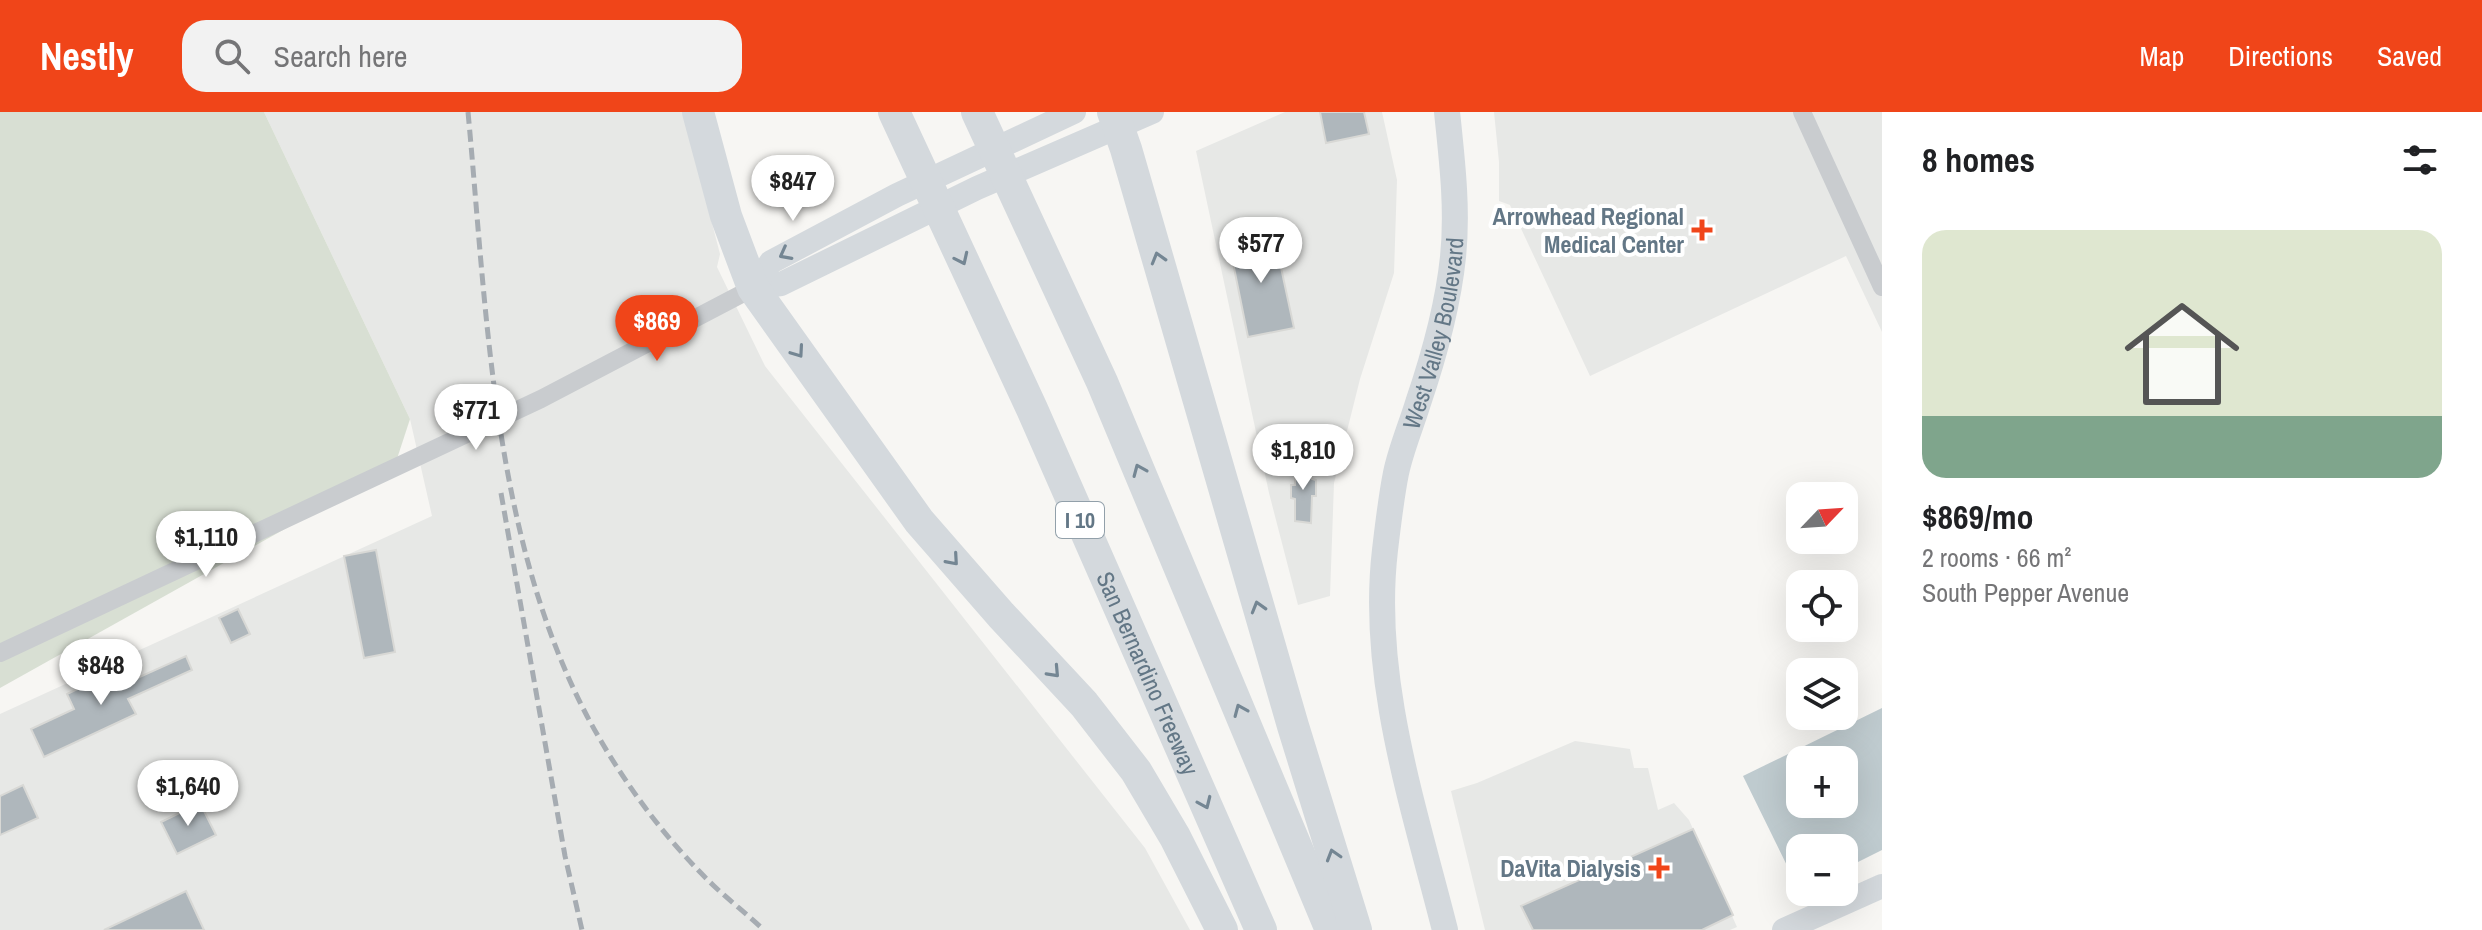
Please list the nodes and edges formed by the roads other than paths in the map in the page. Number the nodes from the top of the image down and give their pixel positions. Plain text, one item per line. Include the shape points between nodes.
1 (698, 112) edge
2 (894, 112) edge
3 (977, 112) edge
4 (1074, 112) edge
5 (1152, 112) edge
6 (1447, 112) edge
7 (1802, 112) edge
8 (1116, 119) edge
9 (1882, 287) edge
10 (753, 288) junction
11 (0, 653) edge
12 (1882, 886) edge
13 (1222, 930) edge
14 (1261, 930) edge
15 (1331, 930) edge
16 (1356, 930) edge
17 (1445, 930) edge
18 (1784, 930) edge

1 - 10 highway via 726,216
2 -> 14 highway, San Bernardino Freeway / I 10 via 1032,409
15 -> 3 highway via 1102,382
4 -> 10 main road via 771,262
5 - 8 main road
6 - 17 main road, West Valley Boulevard via 1454,176 1453,256 1435,347 1396,472 1384,553 1382,635 1409,790
7 - 9 street
8 - 10 main road via 781,284
16 -> 8 highway
10 - 11 street via 541,399
10 -> 13 highway via 919,521 1084,704 1136,771
12 - 18 main road

